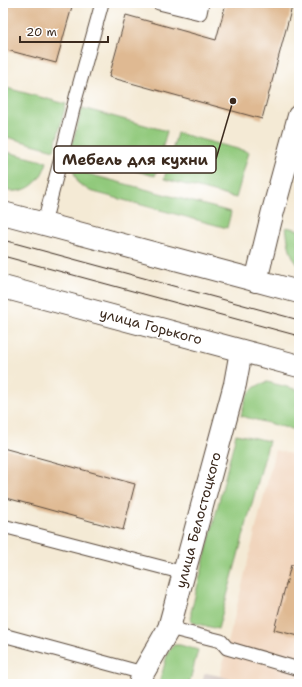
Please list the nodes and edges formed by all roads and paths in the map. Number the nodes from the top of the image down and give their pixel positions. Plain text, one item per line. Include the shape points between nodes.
1 (102, 3) edge
2 (159, 3) edge
3 (202, 3) edge
4 (299, 116) edge
5 (3, 213) edge
6 (44, 223) junction
7 (256, 281) junction
8 (3, 287) edge
9 (299, 292) edge
10 (241, 350) junction
11 (299, 366) edge
12 (3, 526) edge
13 (184, 574) junction
14 (169, 628) junction
15 (3, 635) edge
16 (299, 669) edge
17 (142, 679) edge

1 - 6 lane
2 - 3 lane via 200,13
4 - 7 main road
5 - 6 main road
6 - 7 main road
7 - 9 main road
8 - 10 main road, улица Горького
10 - 11 main road, улица Горького
10 - 13 main road, улица Белостоцкого via 235,384
12 - 13 lane
13 - 14 main road, улица Белостоцкого
14 - 16 lane via 221,641 227,648
14 - 17 main road, улица Белостоцкого
15 - 17 lane

